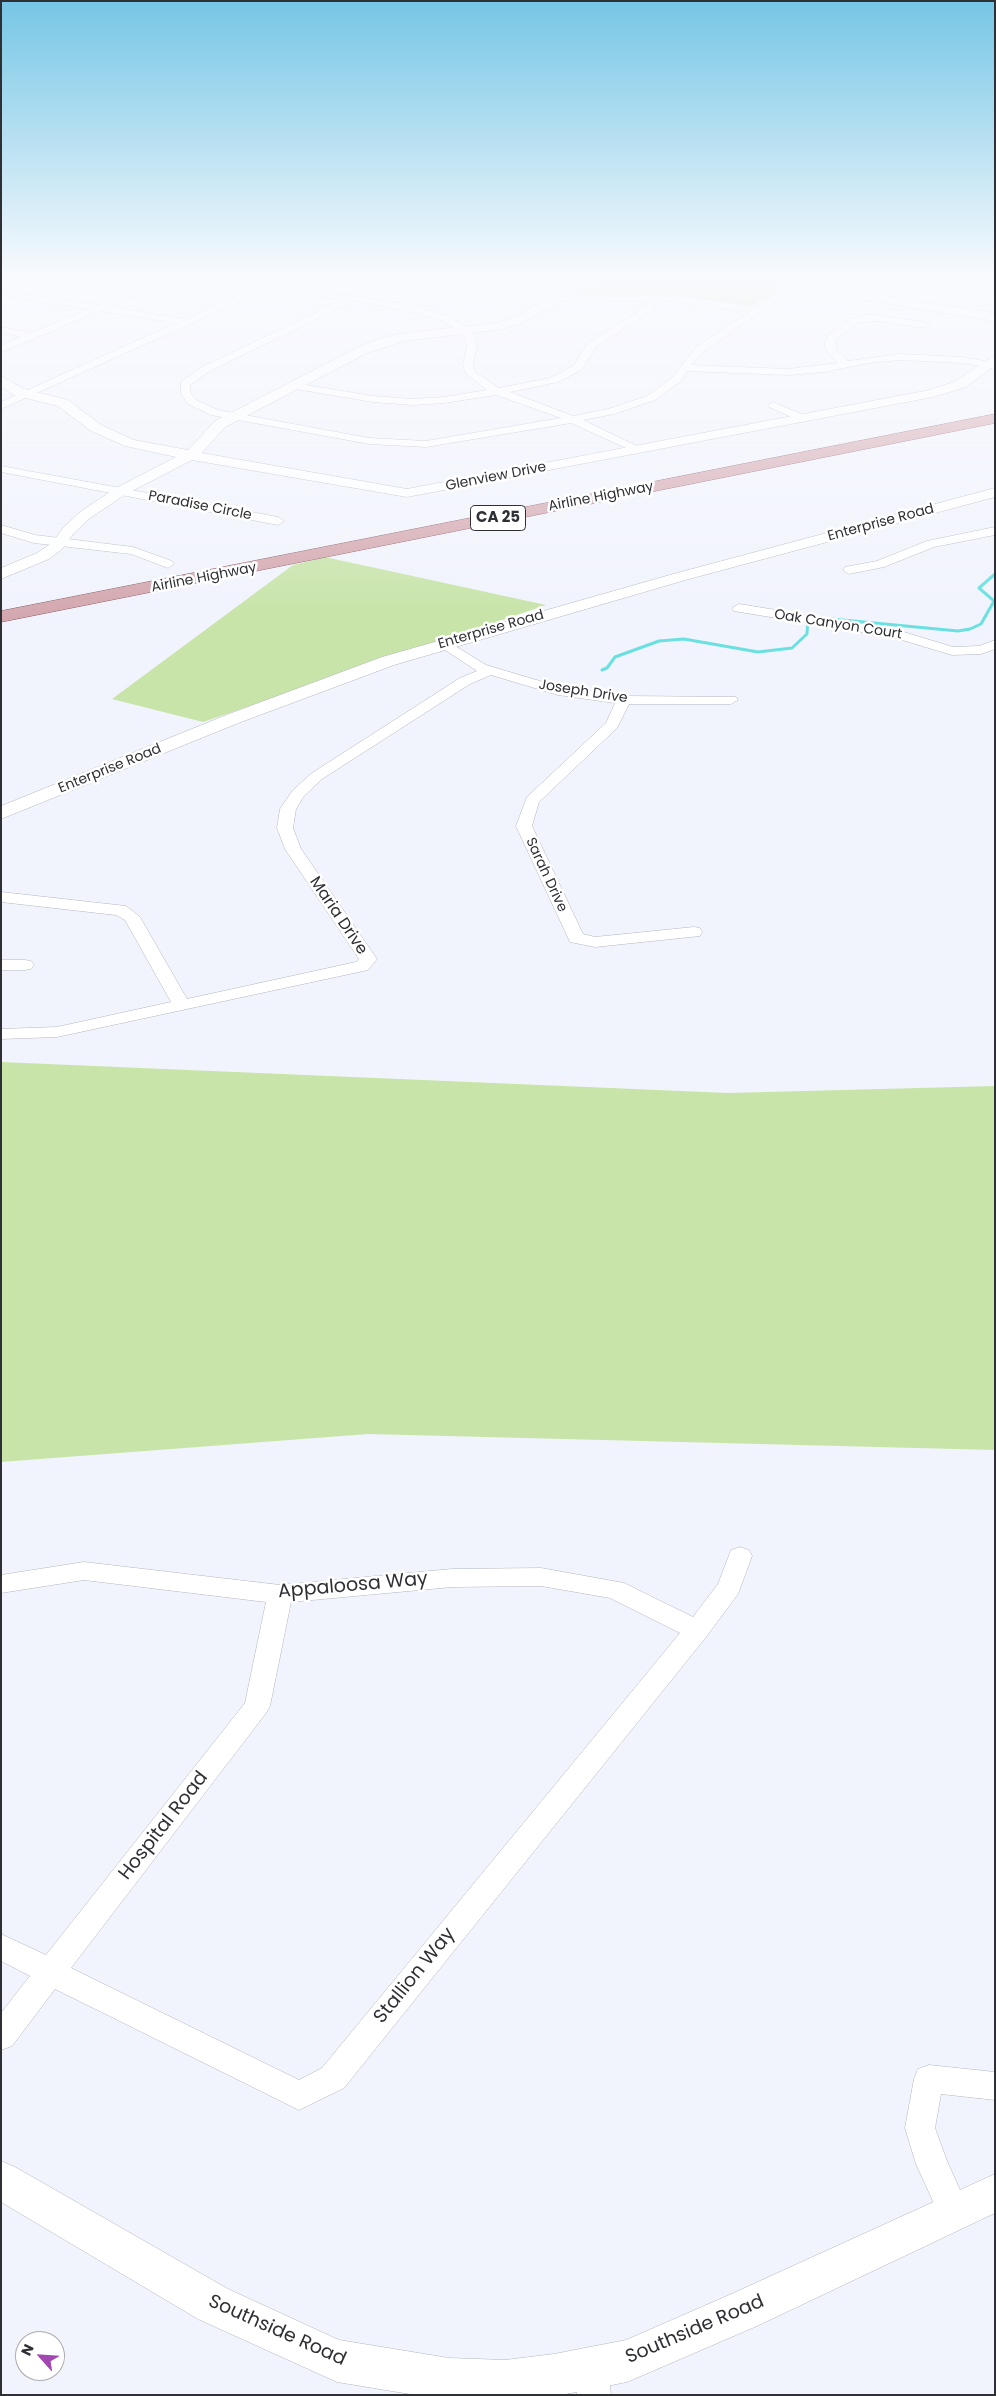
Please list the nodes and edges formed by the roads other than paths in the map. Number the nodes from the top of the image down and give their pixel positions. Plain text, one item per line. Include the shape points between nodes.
1 (19, 392) edge
2 (32, 392) edge
3 (186, 392) edge
4 (282, 392) edge
5 (327, 392) edge
6 (498, 392) joint
7 (662, 392) edge
8 (937, 392) edge
9 (27, 394) junction
10 (773, 405) dead end
11 (1, 406) edge
12 (232, 417) junction
13 (569, 418) junction
14 (802, 418) junction
15 (995, 418) edge
16 (635, 449) junction
17 (190, 456) junction
18 (1, 469) edge
19 (121, 491) junction
20 (995, 492) edge
21 (278, 521) dead end
22 (1, 529) edge
23 (995, 531) edge
24 (60, 542) junction
25 (168, 564) dead end
26 (849, 570) dead end
27 (1, 574) edge
28 (739, 608) dead end
29 (1, 617) edge
30 (444, 643) junction
31 (995, 644) edge
32 (489, 671) junction
33 (624, 700) junction
34 (731, 700) dead end
35 (1, 813) edge
36 (1, 897) edge
37 (694, 932) dead end
38 (1, 965) edge
39 (24, 965) dead end
40 (182, 1005) junction
41 (1, 1034) edge
42 (740, 1556) dead end
43 (1, 1584) edge
44 (280, 1594) junction
45 (698, 1630) junction
46 (1, 1947) edge
47 (51, 1973) junction
48 (1, 2036) edge
49 (995, 2086) edge
50 (1, 2180) edge
51 (995, 2193) edge
52 (954, 2212) junction
53 (592, 2381) edge

1 - 9 street, Glenview Drive
2 - 9 street
3 - 12 street via 192,402
4 - 12 street
5 - 6 street via 406,402
6 - 13 street
7 - 13 street via 643,402 610,412
8 - 14 street, Glenview Drive
9 - 11 street
9 - 17 street, Glenview Drive via 63,403 96,428 115,437
10 - 14 street
12 - 13 street via 369,442 412,444 460,440
12 - 17 street via 215,427 202,446
13 - 16 street
14 - 16 street, Glenview Drive
15 - 29 main road, Airline Highway / CA 25
16 - 17 street, Glenview Drive via 407,493
17 - 19 street
18 - 19 street, Paradise Circle
19 - 21 street, Paradise Circle
19 - 24 street via 84,515
20 - 30 street, Enterprise Road
22 - 24 street via 22,537
23 - 26 street via 931,544 880,564
24 - 25 street via 133,551
24 - 27 street via 37,560
28 - 31 street, Oak Canyon Court via 894,633 952,651 981,650
30 - 32 street, Joseph Drive
30 - 35 street, Enterprise Road via 372,666 235,718
32 - 33 street, Joseph Drive via 558,691
32 - 40 street, Maria Drive via 465,681 317,776 298,793 288,810 285,828 293,849 368,959 362,966
33 - 34 street, Joseph Drive
33 - 37 street, Sarah Drive via 612,725 532,800 524,826 576,938 595,942
36 - 40 street via 120,910 132,917
38 - 39 street
40 - 41 street, Maria Drive via 57,1032
42 - 45 street via 729,1587
43 - 44 street, Appaloosa Way via 84,1571
44 - 45 street, Appaloosa Way via 452,1578 541,1577 615,1590
44 - 47 street, Hospital Road via 257,1706
45 - 47 street, Stallion Way via 332,2078 299,2096
46 - 47 street
47 - 48 street, Hospital Road
49 - 52 street via 929,2079 920,2128
50 - 53 street, Southside Road via 217,2306 338,2361 449,2379
51 - 52 street, Southside Road
52 - 53 street, Southside Road via 627,2361

